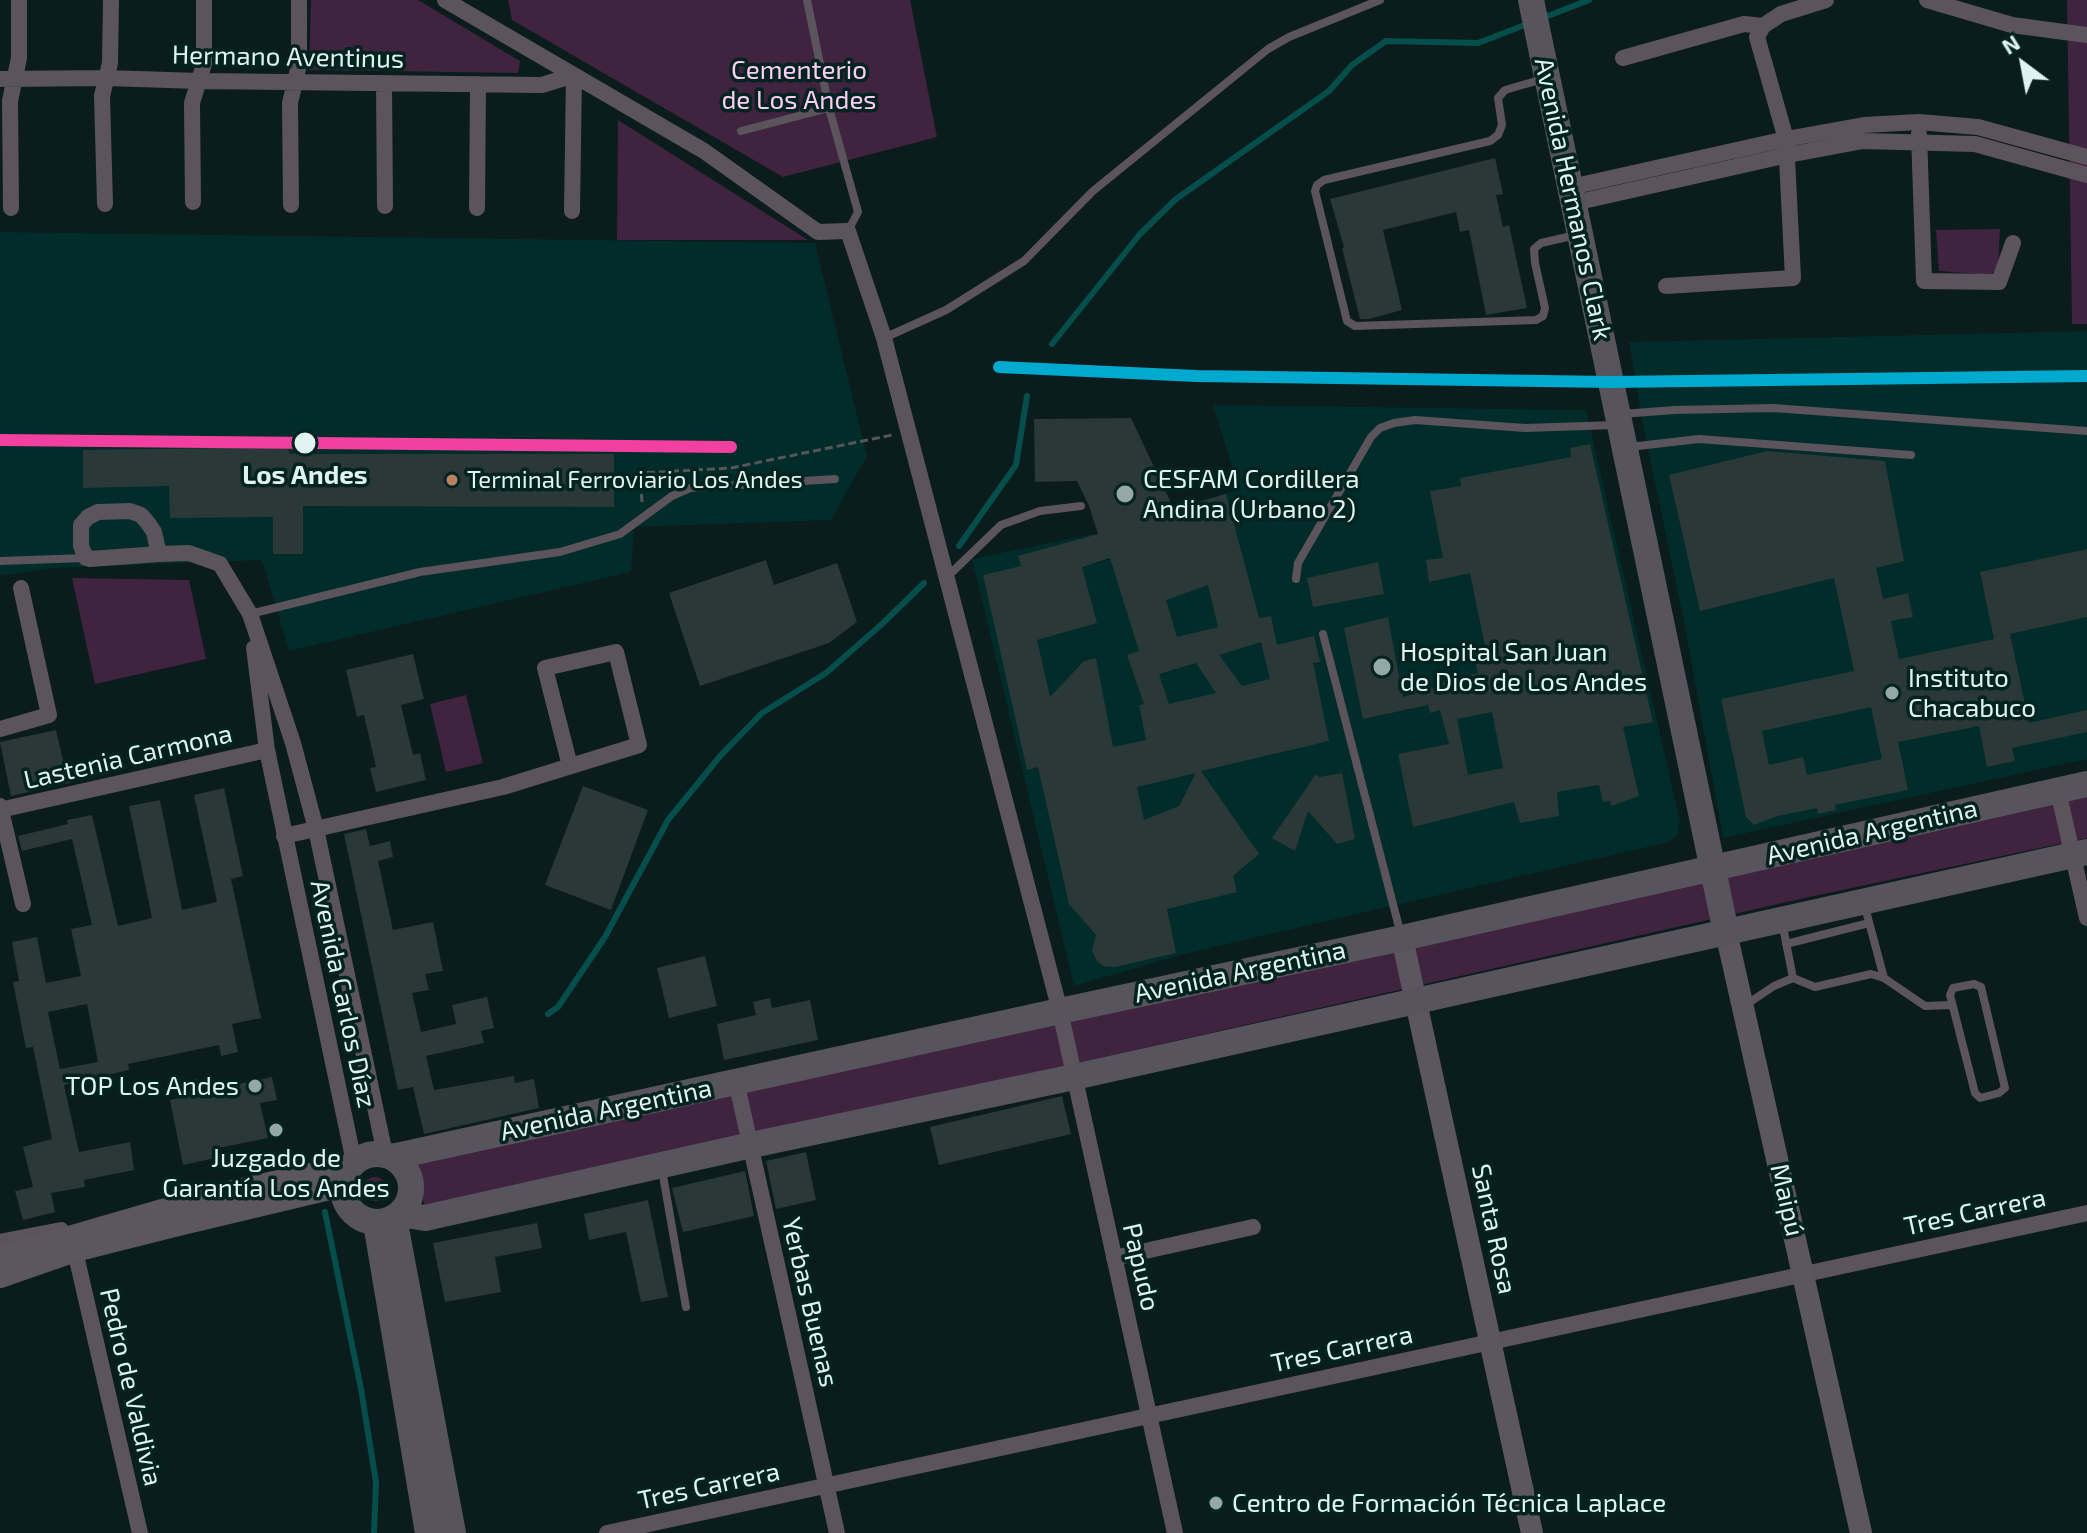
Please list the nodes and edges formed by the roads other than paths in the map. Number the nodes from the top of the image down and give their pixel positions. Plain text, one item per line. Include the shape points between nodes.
1 (19, 0) edge
2 (111, 0) edge
3 (204, 0) edge
4 (299, 0) edge
5 (445, 0) edge
6 (807, 0) edge
7 (1380, 0) edge
8 (1531, 0) edge
9 (1826, 0) edge
10 (1927, 0) edge
11 (1763, 26) junction
12 (2087, 35) edge
13 (1623, 58) dead end
14 (574, 75) junction
15 (107, 78) junction
16 (1548, 78) junction
17 (7, 79) edge
18 (199, 81) junction
19 (295, 81) junction
20 (384, 83) junction
21 (478, 84) junction
22 (829, 108) junction
23 (1918, 122) junction
24 (741, 131) dead end
25 (2024, 139) junction
26 (1919, 142) junction
27 (1787, 147) junction
28 (2020, 156) junction
29 (2087, 157) edge
30 (2087, 175) edge
31 (1572, 195) junction
32 (193, 202) dead end
33 (105, 204) dead end
34 (291, 205) dead end
35 (385, 206) dead end
36 (11, 208) dead end
37 (477, 208) dead end
38 (572, 211) dead end
39 (848, 231) junction
40 (1580, 234) junction
41 (2013, 243) dead end
42 (1666, 286) dead end
43 (884, 338) junction
44 (1621, 429) junction
45 (2087, 431) edge
46 (1911, 455) dead end
47 (835, 479) dead end
48 (1081, 506) dead end
49 (159, 554) junction
50 (86, 558) junction
51 (0, 561) edge
52 (947, 577) junction
53 (1296, 579) dead end
54 (21, 588) dead end
55 (250, 614) junction
56 (1323, 634) dead end
57 (0, 729) edge
58 (267, 750) junction
59 (570, 766) junction
60 (2087, 784) edge
61 (2058, 791) junction
62 (0, 808) edge
63 (316, 829) junction
64 (284, 836) junction
65 (2080, 854) edge
66 (1713, 868) junction
67 (23, 904) dead end
68 (1866, 913) junction
69 (2087, 918) edge
70 (1726, 932) junction
71 (1784, 932) junction
72 (1402, 938) junction
73 (1793, 978) junction
74 (1884, 978) junction
75 (1415, 1001) junction
76 (1952, 1005) junction
77 (1743, 1007) junction
78 (1060, 1011) junction
79 (1074, 1077) junction
80 (736, 1081) junction
81 (750, 1145) junction
82 (388, 1156) junction
83 (661, 1165) junction
84 (349, 1171) junction
85 (153, 1212) junction
86 (2087, 1213) edge
87 (390, 1218) junction
88 (1253, 1227) dead end
89 (0, 1242) edge
90 (75, 1251) junction
91 (0, 1257) edge
92 (1114, 1258) junction
93 (1803, 1274) junction
94 (0, 1277) edge
95 (686, 1307) dead end
96 (1491, 1342) junction
97 (1149, 1416) junction
98 (826, 1486) junction
99 (140, 1533) edge
100 (428, 1533) edge
101 (453, 1533) edge
102 (607, 1533) edge
103 (837, 1533) edge
104 (1175, 1533) edge
105 (1532, 1533) edge
106 (1861, 1533) edge

1 - 17 street via 19,58
2 - 15 street
3 - 18 street
4 - 19 street
5 - 14 street
6 - 22 lane
7 - 43 lane via 1268,49 1093,191 1024,261 946,310
8 - 16 main road, Avenida Hermanos Clark
9 - 11 street via 1781,14
10 - 12 street via 2012,25
11 - 13 street via 1744,24
11 - 27 street via 1757,37
14 - 21 street, Hermano Aventinus via 542,85
14 - 38 street
14 - 39 street via 704,151 818,232
15 - 17 street, Hermano Aventinus
15 - 18 street, Hermano Aventinus
15 - 33 street via 102,96
16 - 31 main road, Avenida Hermanos Clark
16 - 40 lane via 1505,90 1498,98 1502,125 1490,141 1324,180 1315,191 1347,321 1355,326 1536,320 1545,308 1534,249
17 - 36 street
18 - 19 street, Hermano Aventinus
18 - 32 street via 192,103
19 - 20 street, Hermano Aventinus
19 - 34 street via 290,103
20 - 21 street, Hermano Aventinus
20 - 35 street
21 - 37 street
22 - 24 lane
22 - 39 lane via 858,212
23 - 25 street via 1978,127
23 - 26 street
23 - 27 street via 1864,125
25 - 28 street
25 - 29 street
26 - 27 street
26 - 28 street via 1975,144
26 - 41 street via 1924,281 1999,282
27 - 31 street
27 - 42 street via 1793,278
28 - 30 street
31 - 40 main road, Avenida Hermanos Clark
39 - 43 street, Papudo
40 - 44 main road, Avenida Hermanos Clark
43 - 52 street, Papudo
44 - 45 lane via 1689,409 1773,408
44 - 46 lane
44 - 53 lane via 1415,420 1380,428 1298,563
44 - 66 main road, Avenida Hermanos Clark
47 - 55 lane via 690,488 620,534 560,552 420,572
48 - 52 lane via 1040,511 1001,525
49 - 50 street
49 - 50 street via 154,532 141,515 98,512 81,525
49 - 55 street via 189,553 220,564
50 - 51 lane
52 - 78 street, Papudo
54 - 57 street via 49,715
55 - 58 street, Avenida Carlos Díaz
55 - 63 street, Avenida Carlos Díaz
56 - 72 lane
58 - 62 street, Lastenia Carmona
58 - 64 street, Avenida Carlos Díaz
59 - 59 street via 545,668 616,652 639,745
59 - 63 street via 503,787
60 - 61 main road, Avenida Argentina
61 - 65 street
61 - 66 main road, Avenida Argentina
62 - 67 street
63 - 64 street
63 - 82 street, Avenida Carlos Díaz
64 - 84 street, Avenida Carlos Díaz
65 - 68 main road
65 - 69 street
66 - 70 main road, Maipú
66 - 72 main road, Avenida Argentina
68 - 71 main road
68 - 74 lane
70 - 71 main road
70 - 75 main road
70 - 77 main road, Maipú
71 - 73 lane
72 - 75 main road, Santa Rosa
72 - 78 main road, Avenida Argentina
73 - 74 lane via 1815,987 1871,974
73 - 77 lane
74 - 76 lane via 1925,1006
75 - 79 main road
75 - 96 main road, Santa Rosa
76 - 76 lane via 1975,1093 1980,1098 1999,1093 2005,1088 1981,987 1953,988
77 - 93 main road, Maipú
78 - 79 street, Papudo
78 - 80 main road, Avenida Argentina
79 - 81 main road
79 - 92 street, Papudo
80 - 81 street, Yerbas Buenas
80 - 82 main road, Avenida Argentina
81 - 83 main road
81 - 98 street, Yerbas Buenas
82 - 84 main road, Avenida Argentina via 368,1155
82 - 87 main road via 403,1166 411,1195
83 - 87 main road via 425,1218
83 - 95 lane
84 - 85 main road
84 - 87 main road via 344,1200 351,1212 363,1220
84 - 90 main road
85 - 89 street
85 - 91 main road
86 - 93 street, Tres Carrera
87 - 100 main road
87 - 101 main road
88 - 92 street
90 - 94 main road
90 - 99 street, Pedro de Valdivia
92 - 97 street, Papudo
93 - 96 street, Tres Carrera
93 - 106 main road, Maipú
96 - 97 street, Tres Carrera
96 - 105 main road, Santa Rosa
97 - 98 street, Tres Carrera
97 - 104 street, Papudo
98 - 102 street, Tres Carrera
98 - 103 street, Yerbas Buenas

